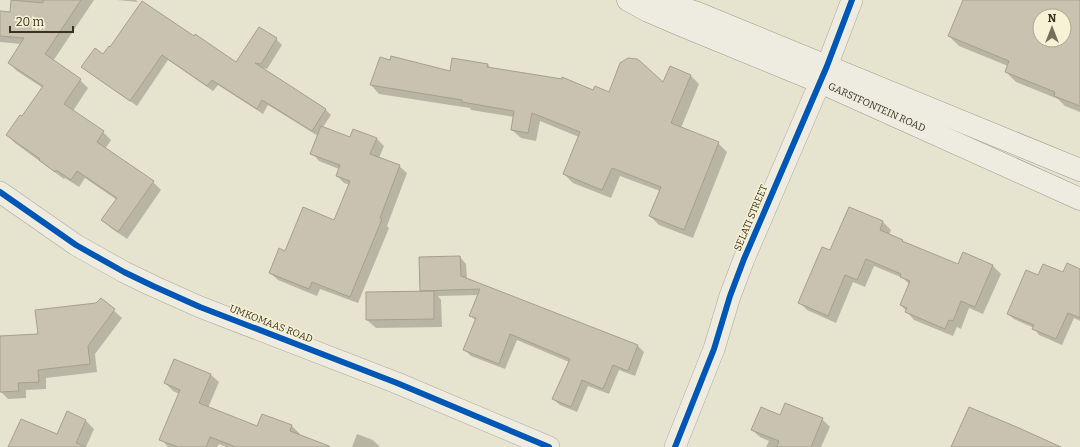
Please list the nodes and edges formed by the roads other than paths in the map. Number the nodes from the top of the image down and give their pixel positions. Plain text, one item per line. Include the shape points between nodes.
1 (628, 0) edge
2 (658, 0) edge
3 (852, 0) edge
4 (868, 0) edge
5 (830, 77) junction
6 (1080, 170) edge
7 (0, 192) edge
8 (1080, 199) edge
9 (549, 447) edge
10 (675, 447) edge

1 - 5 main road, GARSTFONTEIN ROAD via 683,26 747,51
2 - 5 main road, GARSTFONTEIN ROAD via 697,13
3 - 5 street
4 - 5 street
5 - 6 main road, GARSTFONTEIN ROAD
5 - 8 main road, GARSTFONTEIN ROAD
5 - 10 street via 818,122 742,297 714,349
7 - 9 street, UMKOMAAS ROAD via 76,245 153,286 200,307 397,383

